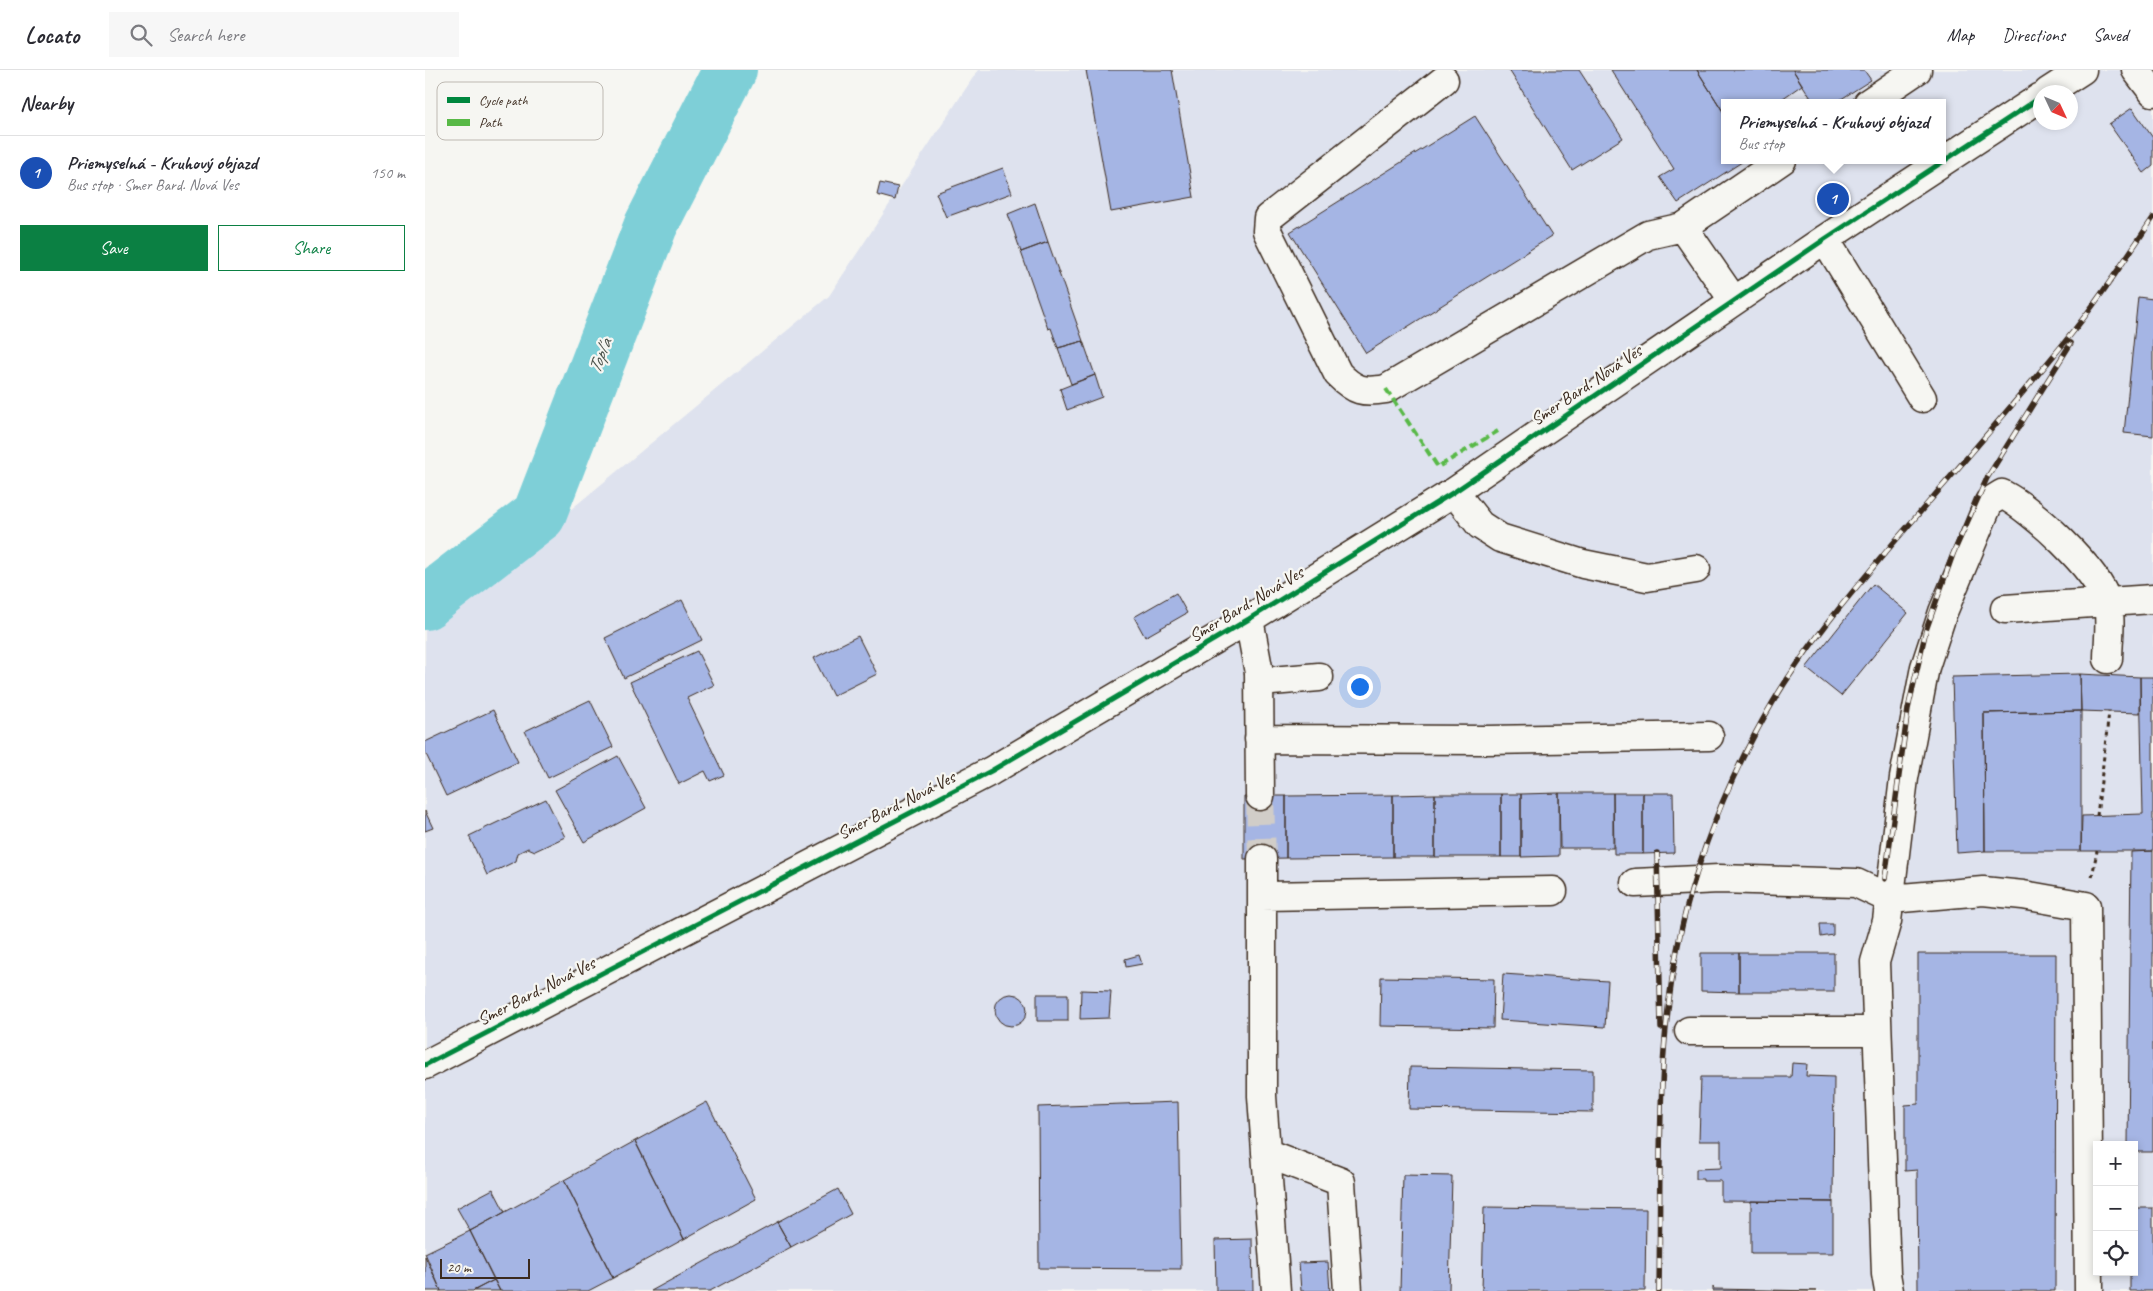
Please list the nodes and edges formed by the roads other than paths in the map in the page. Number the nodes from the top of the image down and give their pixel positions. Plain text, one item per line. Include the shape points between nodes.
1 (1917, 70) edge
2 (2136, 70) edge
3 (1444, 80) dead end
4 (2153, 92) edge
5 (1874, 99) edge
6 (2033, 102) edge
7 (1946, 159) edge
8 (1776, 164) edge
9 (1939, 164) edge
10 (1683, 227) junction
11 (1825, 239) junction
12 (1734, 301) junction
13 (1922, 398) dead end
14 (1454, 492) junction
15 (1696, 570) dead end
16 (2153, 599) edge
17 (2108, 603) junction
18 (2005, 609) dead end
19 (1249, 619) junction
20 (2108, 659) dead end
21 (1319, 677) dead end
22 (1259, 682) junction
23 (1709, 736) dead end
24 (1259, 739) junction
25 (1260, 796) tunnel mouth
26 (1262, 859) tunnel mouth
27 (1635, 883) dead end
28 (1553, 891) dead end
29 (1262, 896) junction
30 (1890, 899) junction
31 (1689, 1031) dead end
32 (1877, 1031) junction
33 (425, 1065) edge
34 (1266, 1153) junction
35 (1277, 1291) edge
36 (1348, 1291) edge
37 (1889, 1291) edge
38 (2089, 1291) edge

1 - 5 street
2 - 4 street
3 - 10 street via 1268,218 1267,231 1338,374 1351,387 1368,392 1386,389 1648,235
6 - 7 street, Smer Bard. Nová Ves
8 - 10 street
9 - 11 street, Smer Bard. Nová Ves
10 - 12 street
11 - 12 street, Smer Bard. Nová Ves
11 - 13 street
12 - 14 street, Smer Bard. Nová Ves
14 - 15 street via 1480,525 1500,538 1583,564 1647,577
14 - 19 street, Smer Bard. Nová Ves
16 - 17 street
17 - 18 street
17 - 20 street
17 - 30 street via 2091,571 2020,503 2002,494 1989,502 1943,612 1925,667 1904,778
19 - 22 street
19 - 33 street, Smer Bard. Nová Ves via 991,771
21 - 22 street
22 - 24 street
23 - 24 street via 1486,740
24 - 25 street
26 - 29 street
27 - 30 street via 1719,879 1856,883
28 - 29 street
29 - 34 street via 1262,1096
30 - 32 street via 1875,962
30 - 38 street via 1983,891 2085,906
31 - 32 street
32 - 37 street
34 - 35 street
34 - 36 street via 1341,1182

